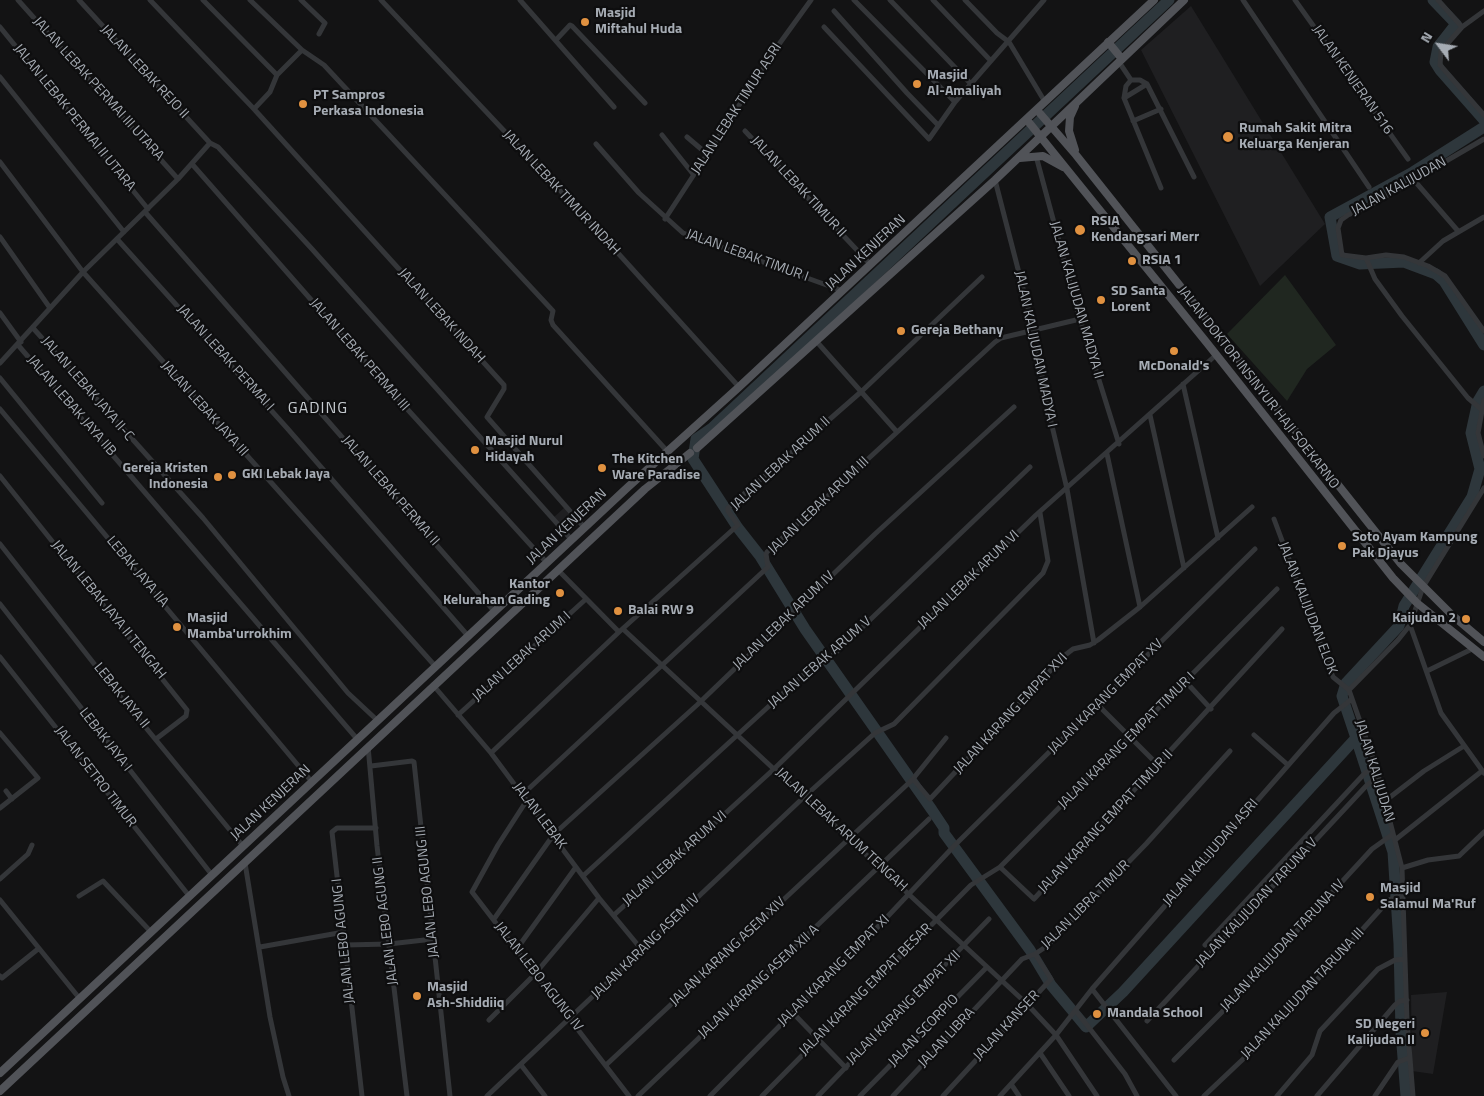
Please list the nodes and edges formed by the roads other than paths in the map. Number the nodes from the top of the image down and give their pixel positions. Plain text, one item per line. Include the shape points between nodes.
1 (18, 0) edge
2 (79, 0) edge
3 (150, 0) edge
4 (203, 0) edge
5 (250, 0) edge
6 (301, 0) edge
7 (381, 0) edge
8 (520, 0) edge
9 (811, 0) edge
10 (854, 0) edge
11 (890, 0) edge
12 (934, 0) edge
13 (965, 0) edge
14 (1154, 0) edge
15 (1184, 0) edge
16 (1243, 0) edge
17 (1295, 0) edge
18 (1438, 0) edge
19 (1041, 1) edge
20 (834, 11) dead end
21 (1484, 11) edge
22 (0, 27) edge
23 (824, 27) dead end
24 (1462, 27) junction
25 (319, 34) dead end
26 (556, 40) junction
27 (1009, 42) junction
28 (1110, 44) junction
29 (302, 50) junction
30 (1121, 59) junction
31 (991, 61) junction
32 (276, 75) junction
33 (0, 77) edge
34 (1131, 80) junction
35 (971, 84) junction
36 (1147, 84) junction
37 (1124, 98) junction
38 (954, 102) junction
39 (1046, 102) junction
40 (1077, 102) junction
41 (645, 103) dead end
42 (614, 107) dead end
43 (254, 109) junction
44 (1161, 109) junction
45 (1038, 111) junction
46 (1484, 116) edge
47 (1028, 121) junction
48 (1133, 121) junction
49 (1050, 124) junction
50 (938, 125) junction
51 (744, 131) dead end
52 (662, 135) dead end
53 (1039, 135) junction
54 (687, 137) dead end
55 (1484, 139) edge
56 (210, 143) junction
57 (596, 144) dead end
58 (707, 154) junction
59 (1076, 155) junction
60 (1036, 156) junction
61 (1018, 158) junction
62 (1408, 159) dead end
63 (0, 162) edge
64 (192, 164) junction
65 (1069, 171) junction
66 (694, 174) junction
67 (1194, 177) dead end
68 (1413, 179) junction
69 (178, 180) junction
70 (995, 180) junction
71 (1369, 187) dead end
72 (1161, 188) dead end
73 (146, 211) junction
74 (1484, 218) edge
75 (664, 219) junction
76 (1458, 231) junction
77 (124, 232) junction
78 (0, 237) edge
79 (118, 239) junction
80 (1367, 261) junction
81 (1419, 263) junction
82 (871, 265) junction
83 (83, 272) junction
84 (982, 278) dead end
85 (843, 291) junction
86 (50, 308) junction
87 (0, 313) edge
88 (1080, 319) junction
89 (33, 328) junction
90 (1034, 331) junction
91 (1484, 331) edge
92 (1218, 335) junction
93 (817, 342) junction
94 (20, 343) junction
95 (1208, 343) junction
96 (1226, 345) junction
97 (1216, 355) junction
98 (0, 363) edge
99 (0, 378) edge
100 (1183, 384) junction
101 (739, 388) junction
102 (862, 391) junction
103 (1484, 400) edge
104 (1478, 406) junction
105 (1014, 407) dead end
106 (0, 409) edge
107 (1150, 415) junction
108 (897, 432) junction
109 (1119, 444) junction
110 (667, 451) junction
111 (1107, 454) junction
112 (1484, 456) edge
113 (1030, 467) dead end
114 (0, 476) edge
115 (1484, 488) edge
116 (1067, 489) junction
117 (102, 503) dead end
118 (1252, 507) dead end
119 (1040, 513) junction
120 (1274, 519) dead end
121 (584, 527) junction
122 (1218, 538) junction
123 (571, 539) junction
124 (0, 544) edge
125 (1255, 549) dead end
126 (547, 563) junction
127 (1184, 568) junction
128 (558, 570) junction
129 (1419, 583) junction
130 (520, 589) junction
131 (1277, 589) dead end
132 (528, 597) junction
133 (586, 599) junction
134 (508, 600) junction
135 (1415, 601) junction
136 (0, 604) edge
137 (1140, 607) junction
138 (516, 608) junction
139 (495, 612) junction
140 (1410, 625) junction
141 (1282, 629) dead end
142 (621, 630) junction
143 (469, 637) junction
144 (1484, 642) edge
145 (1094, 643) junction
146 (1472, 649) junction
147 (0, 657) edge
148 (1484, 657) edge
149 (662, 666) junction
150 (436, 667) junction
151 (1426, 671) junction
152 (1186, 682) junction
153 (433, 685) junction
154 (1348, 689) junction
155 (701, 701) junction
156 (1350, 701) junction
157 (1098, 705) junction
158 (1211, 709) junction
159 (458, 715) junction
160 (378, 721) junction
161 (0, 733) edge
162 (1254, 735) dead end
163 (739, 736) junction
164 (946, 738) dead end
165 (1130, 738) junction
166 (156, 739) junction
167 (358, 740) junction
168 (368, 746) junction
169 (1464, 746) junction
170 (1230, 751) dead end
171 (491, 753) junction
172 (1158, 765) junction
173 (1288, 765) junction
174 (371, 766) junction
175 (775, 768) junction
176 (1374, 768) junction
177 (1483, 772) edge
178 (1376, 779) junction
179 (911, 781) junction
180 (312, 782) junction
181 (6, 791) dead end
182 (523, 794) junction
183 (804, 797) junction
184 (12, 799) junction
185 (527, 800) junction
186 (1385, 801) junction
187 (0, 808) edge
188 (929, 819) dead end
189 (376, 828) junction
190 (1484, 832) edge
191 (554, 834) junction
192 (1391, 836) junction
193 (850, 839) junction
194 (32, 844) dead end
195 (244, 846) junction
196 (954, 847) joint
197 (245, 863) junction
198 (576, 867) junction
199 (1000, 867) junction
200 (880, 868) junction
201 (1402, 868) junction
202 (212, 875) junction
203 (583, 876) junction
204 (0, 879) edge
205 (971, 885) joint
206 (910, 894) junction
207 (79, 896) dead end
208 (1398, 896) junction
209 (190, 897) junction
210 (600, 898) junction
211 (0, 900) edge
212 (614, 915) junction
213 (494, 919) junction
214 (937, 919) junction
215 (989, 919) dead end
216 (344, 932) junction
217 (152, 933) junction
218 (433, 939) junction
219 (389, 944) junction
220 (345, 945) junction
221 (1205, 945) dead end
222 (260, 947) junction
223 (965, 947) junction
224 (38, 949) junction
225 (516, 950) junction
226 (642, 950) junction
227 (1032, 955) junction
228 (1400, 961) junction
229 (987, 967) junction
230 (534, 975) junction
231 (0, 976) edge
232 (1001, 980) junction
233 (1092, 989) junction
234 (80, 999) junction
235 (1403, 1000) junction
236 (1027, 1004) junction
237 (793, 1013) junction
238 (1074, 1013) junction
239 (571, 1019) junction
240 (489, 1020) dead end
241 (1147, 1021) dead end
242 (43, 1034) junction
243 (1056, 1035) junction
244 (818, 1039) junction
245 (52, 1042) junction
246 (27, 1048) junction
247 (1040, 1052) junction
248 (36, 1056) junction
249 (1405, 1059) junction
250 (1174, 1060) dead end
251 (521, 1065) junction
252 (606, 1065) junction
253 (846, 1068) junction
254 (0, 1073) edge
255 (1011, 1084) junction
256 (0, 1091) edge
257 (289, 1096) edge
258 (362, 1096) edge
259 (408, 1096) edge
260 (450, 1096) edge
261 (487, 1096) edge
262 (545, 1096) edge
263 (629, 1096) edge
264 (638, 1096) edge
265 (710, 1096) edge
266 (762, 1096) edge
267 (818, 1096) edge
268 (860, 1096) edge
269 (893, 1096) edge
270 (943, 1096) edge
271 (1000, 1096) edge
272 (1019, 1096) edge
273 (1069, 1096) edge
274 (1097, 1096) edge
275 (1137, 1096) edge
276 (1176, 1096) edge
277 (1204, 1096) edge
278 (1277, 1096) edge
279 (1317, 1096) edge
280 (1375, 1096) edge
281 (1413, 1096) edge

1 - 69 street, JALAN LEBAK PERMAI III UTARA
2 - 56 street, JALAN LEBAK REJO II
3 - 43 street
4 - 32 street
5 - 29 street
6 - 25 street via 325,23
7 - 101 street, JALAN LEBAK TIMUR INDAH via 589,221
8 - 26 street
9 - 58 street, JALAN LEBAK TIMUR ASRI
10 - 38 street
11 - 35 street
12 - 31 street
13 - 27 street
14 - 28 main road, JALAN KENJERAN
15 - 30 main road, JALAN KENJERAN
16 - 71 street
17 - 62 street, JALAN KENJERAN 516
18 - 24 street
19 - 27 street
20 - 50 street
21 - 24 street
22 - 73 street, JALAN LEBAK PERMAI II UTARA
23 - 50 street via 929,139
24 - 46 street via 1441,51 1440,65
26 - 41 street via 572,26
26 - 42 street
27 - 31 street
27 - 39 street
28 - 30 main road
28 - 39 main road, JALAN KENJERAN
29 - 32 street
29 - 110 street via 337,78 553,311 553,325
30 - 34 street
30 - 40 main road, JALAN KENJERAN
31 - 35 street
32 - 43 street via 270,92
33 - 77 street
34 - 36 street
34 - 37 street
35 - 38 street
36 - 37 street
36 - 44 street
37 - 48 street
38 - 50 street
39 - 45 main road, JALAN KENJERAN
40 - 49 main road, JALAN KENJERAN
40 - 59 main road via 1068,132
43 - 121 street, JALAN LEBAK INDAH via 504,386 487,417
44 - 48 street
44 - 67 street
45 - 47 main road, JALAN KENJERAN
45 - 49 main road, JALAN DOKTOR INSINYUR HAJI SOEKARNO
47 - 53 main road, JALAN DOKTOR INSINYUR HAJI SOEKARNO
47 - 82 main road, JALAN KENJERAN
48 - 72 street
49 - 53 main road, JALAN KENJERAN
49 - 59 main road, JALAN DOKTOR INSINYUR HAJI SOEKARNO
51 - 82 street, JALAN LEBAK TIMUR II
52 - 66 street
53 - 61 main road, JALAN KENJERAN
53 - 65 main road, JALAN DOKTOR INSINYUR HAJI SOEKARNO
54 - 58 street
55 - 68 street, JALAN KALIJUDAN
56 - 64 street
56 - 123 street, JALAN LEBAK REJO II via 218,147 312,249
57 - 75 street, JALAN LEBAK TIMUR I
58 - 66 street, JALAN LEBAK TIMUR ASRI
59 - 92 main road, JALAN DOKTOR INSINYUR HAJI SOEKARNO
60 - 61 main road
60 - 65 main road via 1043,156
60 - 88 street, JALAN KALIJUDAN MADYA II
61 - 70 main road, JALAN KENJERAN
63 - 83 street, JALAN LEBAK JAYA III
64 - 69 street
64 - 126 street, JALAN LEBAK PERMAI III via 386,386
65 - 95 main road, JALAN DOKTOR INSINYUR HAJI SOEKARNO
66 - 75 street, JALAN LEBAK TIMUR ASRI
68 - 76 street
68 - 80 street, JALAN KALIJUDAN via 1341,220 1338,228 1341,253
69 - 73 street
70 - 90 street, JALAN KALIJUDAN MADYA I
70 - 93 main road, JALAN KENJERAN
73 - 77 street
73 - 139 street, JALAN LEBAK PERMAI II
74 - 76 street
75 - 85 street, JALAN LEBAK TIMUR I via 685,234
76 - 81 street
77 - 79 street
78 - 86 street
79 - 83 street
79 - 143 street, JALAN LEBAK PERMAI I
80 - 81 street, JALAN KALIJUDAN via 1394,255
80 - 104 street via 1379,286
81 - 91 street, JALAN KALIJUDAN via 1451,283
82 - 85 main road, JALAN KENJERAN
83 - 86 street
83 - 150 street, JALAN LEBAK JAYA III
84 - 102 street, JALAN LEBAK ARUM II
85 - 101 main road, JALAN KENJERAN
86 - 89 street
87 - 94 street, JALAN LEBAK JAYA IIB
88 - 90 street, JALAN LEBAK ARUM III
88 - 109 street, JALAN KALIJUDAN MADYA II
89 - 94 street
89 - 160 street, JALAN LEBAK JAYA II-C via 203,518 348,692
90 - 108 street, JALAN LEBAK ARUM III via 997,340
90 - 116 street, JALAN KALIJUDAN MADYA I
92 - 95 main road via 1215,342
92 - 96 main road, JALAN DOKTOR INSINYUR HAJI SOEKARNO
93 - 102 street
93 - 128 main road, JALAN KENJERAN via 645,489
94 - 98 street
94 - 167 street, JALAN LEBAK JAYA IIB
95 - 97 main road, JALAN DOKTOR INSINYUR HAJI SOEKARNO
96 - 97 main road via 1220,346
96 - 129 main road, JALAN DOKTOR INSINYUR HAJI SOEKARNO via 1400,564
97 - 100 street
97 - 135 main road, JALAN DOKTOR INSINYUR HAJI SOEKARNO via 1393,578
99 - 117 street
100 - 107 street
100 - 122 street
101 - 110 main road, JALAN KENJERAN
102 - 108 street
102 - 142 street, JALAN LEBAK ARUM II via 728,508 738,526
103 - 104 street
104 - 112 street via 1478,432
105 - 155 street, JALAN LEBAK ARUM IV via 875,534
106 - 180 street, LEBAK JAYA IIA
107 - 109 street
107 - 127 street
108 - 149 street, JALAN LEBAK ARUM III via 766,553 766,569
109 - 111 street
110 - 121 main road, JALAN KENJERAN
111 - 116 street
111 - 137 street
113 - 163 street, JALAN LEBAK ARUM V via 828,660 814,665
114 - 166 street, JALAN LEBAK JAYA II TENGAH via 187,710 186,716
115 - 129 street
116 - 119 street
116 - 145 street, JALAN KALIJUDAN MADYA I
118 - 122 street, JALAN KARANG EMPAT XVI
119 - 175 street, JALAN LEBAK ARUM VI
119 - 183 street, JALAN LEBAK ARUM VI via 1048,561 1043,574 894,724 877,732
120 - 154 street, JALAN KALIJUDAN ELOK via 1332,677
121 - 123 main road, JALAN KENJERAN
122 - 127 street, JALAN KARANG EMPAT XVI
123 - 126 main road, JALAN KENJERAN
124 - 166 street, LEBAK JAYA II
125 - 157 street, JALAN KARANG EMPAT XV
126 - 130 main road, JALAN KENJERAN
127 - 137 street, JALAN KARANG EMPAT XVI
128 - 132 main road, JALAN KENJERAN
128 - 133 street, JALAN LEBAK ARUM TENGAH
129 - 135 street
129 - 144 main road, JALAN DOKTOR INSINYUR HAJI SOEKARNO
130 - 132 main road
130 - 134 main road, JALAN KENJERAN
131 - 152 street, JALAN KARANG EMPAT TIMUR I
132 - 138 main road, JALAN KENJERAN
133 - 142 street, JALAN LEBAK ARUM TENGAH
133 - 159 street, JALAN LEBAK ARUM I
134 - 138 main road
134 - 139 main road, JALAN KENJERAN
135 - 140 street
135 - 146 main road, JALAN DOKTOR INSINYUR HAJI SOEKARNO
136 - 202 street, LEBAK JAYA I
137 - 145 street, JALAN KARANG EMPAT XVI
138 - 153 main road, JALAN KENJERAN
139 - 143 main road, JALAN KENJERAN
140 - 151 street
140 - 154 street
141 - 158 street, JALAN KARANG EMPAT TIMUR II
142 - 149 street, JALAN LEBAK ARUM TENGAH
142 - 171 street, JALAN LEBAK ARUM II
143 - 150 main road, JALAN KENJERAN
145 - 179 street, JALAN KARANG EMPAT XVI via 1064,656 930,799
146 - 148 main road, JALAN DOKTOR INSINYUR HAJI SOEKARNO
146 - 151 street
147 - 209 street, JALAN SETRO TIMUR
149 - 155 street, JALAN LEBAK ARUM TENGAH
149 - 182 street, JALAN LEBAK ARUM III
150 - 160 main road, JALAN KENJERAN
151 - 169 street via 1441,714
152 - 158 street
152 - 165 street, JALAN KARANG EMPAT TIMUR I
153 - 159 street, JALAN LEBAK
153 - 168 main road, JALAN KENJERAN
154 - 156 street, JALAN KALIJUDAN
155 - 163 street, JALAN LEBAK ARUM TENGAH
155 - 191 street, JALAN LEBAK ARUM IV
156 - 173 street, JALAN KALIJUDAN ASRI via 1341,706
156 - 176 street, JALAN KALIJUDAN
157 - 165 street
157 - 196 street, JALAN KARANG EMPAT XV
158 - 172 street, JALAN KARANG EMPAT TIMUR II
159 - 171 street, JALAN LEBAK
160 - 167 main road, JALAN KENJERAN
161 - 184 street via 38,778
162 - 173 street
163 - 175 street, JALAN LEBAK ARUM TENGAH
163 - 203 street, JALAN LEBAK ARUM V
164 - 179 street
165 - 172 street
165 - 199 street, JALAN KARANG EMPAT TIMUR I
166 - 195 street, LEBAK JAYA II
167 - 180 main road, JALAN KENJERAN
168 - 174 street, JALAN LEBO AGUNG II
168 - 197 main road, JALAN KENJERAN
169 - 177 street
169 - 186 street
170 - 227 street, JALAN LIBRA TIMUR via 1146,844 1047,946
171 - 182 street, JALAN LEBAK
172 - 199 street, JALAN KARANG EMPAT TIMUR II via 1034,899
173 - 233 street, JALAN KALIJUDAN ASRI
174 - 189 street, JALAN LEBO AGUNG II
174 - 218 street, JALAN LEBO AGUNG III via 414,762
175 - 183 street, JALAN LEBAK ARUM TENGAH
175 - 212 street, JALAN LEBAK ARUM VI
176 - 178 street, JALAN KALIJUDAN
176 - 221 street via 1365,773
177 - 192 street, JALAN KALIJUDAN TARUNA IV
178 - 186 street, JALAN KALIJUDAN
178 - 241 street, JALAN KALIJUDAN TARUNA V
179 - 193 street
180 - 195 main road, JALAN KENJERAN
181 - 184 street
182 - 185 street, JALAN LEBAK
183 - 193 street, JALAN LEBAK ARUM TENGAH
183 - 226 street, JALAN KARANG ASEM IV
184 - 187 street
185 - 191 street, JALAN LEBAK
185 - 213 street, JALAN LEBO AGUNG IV via 473,888 472,894
186 - 192 street, JALAN KALIJUDAN
188 - 200 street, JALAN KARANG ASEM XII A
189 - 216 street, JALAN LEBO AGUNG I via 337,828 332,832
189 - 219 street, JALAN LEBO AGUNG II
190 - 201 street via 1459,856
191 - 198 street, JALAN LEBAK
191 - 213 street, JALAN LEBAK ARUM IV
192 - 201 street, JALAN KALIJUDAN
192 - 250 street, JALAN KALIJUDAN TARUNA IV via 1367,855
193 - 200 street, JALAN LEBAK ARUM TENGAH
193 - 252 street, JALAN KARANG ASEM XIV
194 - 204 street via 28,854
195 - 202 main road, JALAN KENJERAN
196 - 206 street, JALAN KARANG EMPAT XI
197 - 222 street
197 - 245 main road, JALAN KENJERAN
198 - 203 street, JALAN LEBAK
198 - 225 street
199 - 205 street, JALAN KARANG EMPAT TIMUR I
200 - 206 street, JALAN LEBAK ARUM TENGAH
200 - 264 street, JALAN KARANG ASEM XII A
201 - 208 street, JALAN KALIJUDAN
202 - 209 main road, JALAN KENJERAN
203 - 210 street, JALAN LEBAK
205 - 214 street, JALAN KARANG EMPAT BESAR
206 - 214 street, JALAN LEBAK ARUM TENGAH
206 - 237 street, JALAN KARANG EMPAT XI
207 - 217 street via 103,880
208 - 228 street, JALAN KALIJUDAN
208 - 277 street, JALAN KALIJUDAN TARUNA III via 1259,1044
209 - 217 main road, JALAN KENJERAN
210 - 212 street, JALAN LEBAK
210 - 230 street
211 - 224 street
212 - 226 street, JALAN LEBAK
213 - 225 street, JALAN LEBO AGUNG IV
214 - 223 street, JALAN LEBAK ARUM TENGAH
214 - 244 street, JALAN KARANG EMPAT BESAR
215 - 223 street, JALAN KARANG EMPAT XII
216 - 220 street, JALAN LEBO AGUNG I
216 - 222 street
217 - 234 main road, JALAN KENJERAN
218 - 219 street
218 - 260 street, JALAN LEBO AGUNG III
219 - 220 street
219 - 259 street, JALAN LEBO AGUNG II
220 - 258 street, JALAN LEBO AGUNG I
222 - 257 street via 270,1016
223 - 229 street, JALAN LEBAK ARUM TENGAH
223 - 253 street, JALAN KARANG EMPAT XII
224 - 231 street via 2,978
224 - 234 street
225 - 230 street, JALAN LEBO AGUNG IV
226 - 239 street, JALAN KARANG ASEM IV
227 - 232 street, JALAN LIBRA TIMUR via 1022,959
227 - 236 street, JALAN KANSER via 1052,977
228 - 235 street, JALAN KALIJUDAN
228 - 278 street via 1385,964 1320,1031 1312,1055
229 - 232 street, JALAN LEBAK ARUM TENGAH
229 - 268 street, JALAN SCORPIO
230 - 239 street, JALAN LEBO AGUNG IV
230 - 240 street
232 - 236 street, JALAN LEBAK ARUM TENGAH
232 - 269 street, JALAN LIBRA
233 - 238 street, JALAN KALIJUDAN ASRI
233 - 276 street
234 - 242 main road, JALAN KENJERAN
235 - 249 street, JALAN KALIJUDAN
235 - 279 street
236 - 243 street, JALAN LEBAK ARUM TENGAH
236 - 270 street, JALAN KANSER
237 - 244 street
237 - 265 street, JALAN KARANG EMPAT XI
238 - 243 street, JALAN KALIJUDAN ASRI
238 - 275 street via 1125,1074
239 - 251 street, JALAN KARANG ASEM IV
239 - 252 street, JALAN LEBO AGUNG IV
242 - 245 main road
242 - 246 main road, JALAN KENJERAN
243 - 247 street, JALAN KALIJUDAN ASRI
243 - 274 street, JALAN LEBAK ARUM TENGAH
244 - 253 street
244 - 266 street, JALAN KARANG EMPAT BESAR
245 - 248 main road, JALAN KENJERAN
246 - 248 main road
246 - 254 main road, JALAN KENJERAN
247 - 255 street, JALAN KALIJUDAN ASRI
247 - 273 street
248 - 256 main road, JALAN KENJERAN
249 - 280 street
249 - 281 street, JALAN KALIJUDAN
251 - 261 street, JALAN KARANG ASEM IV
251 - 262 street
252 - 263 street
253 - 267 street, JALAN KARANG EMPAT XII
255 - 271 street, JALAN KALIJUDAN ASRI
255 - 272 street

